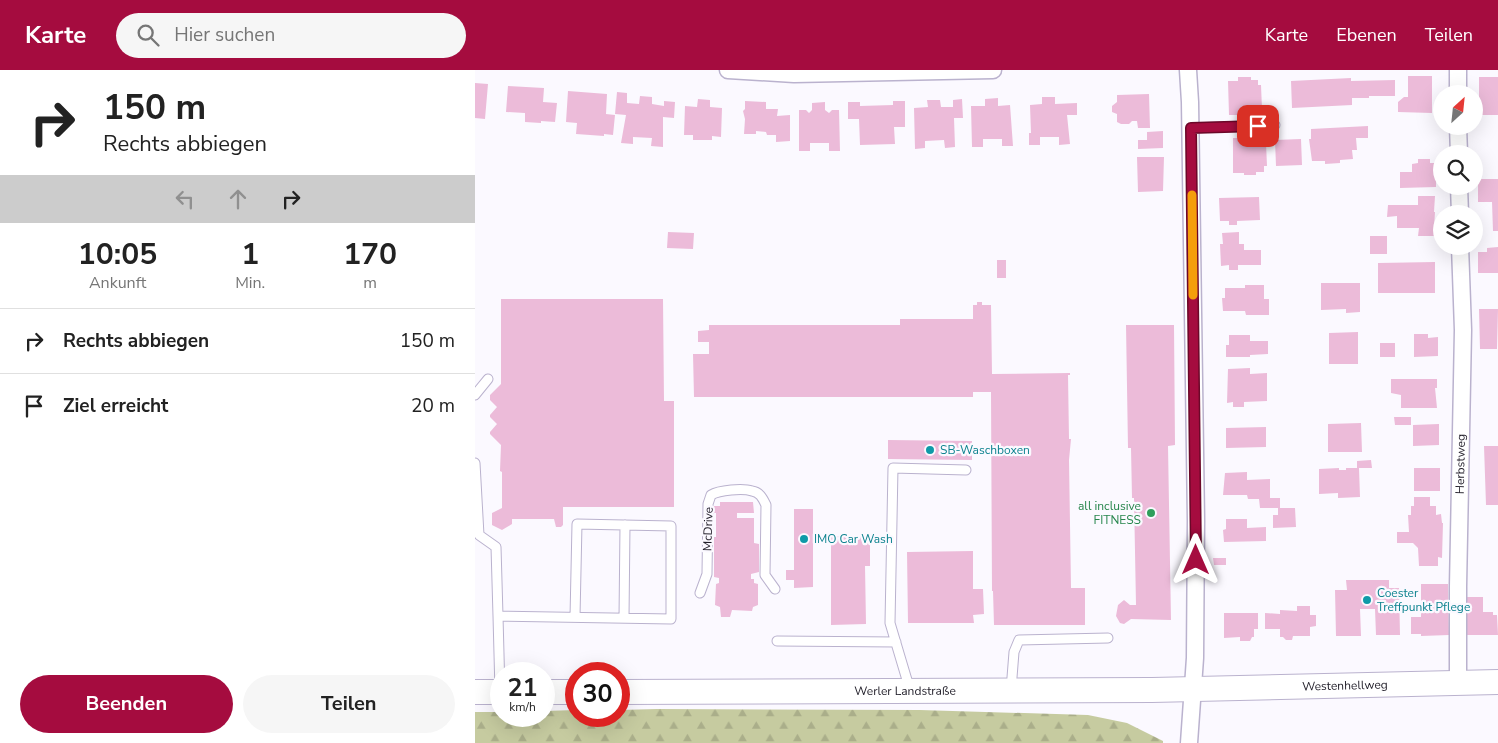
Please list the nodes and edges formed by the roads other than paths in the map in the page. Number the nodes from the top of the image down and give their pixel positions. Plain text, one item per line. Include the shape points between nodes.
1 (728, 70) edge
2 (983, 70) edge
3 (993, 70) edge
4 (1188, 70) edge
5 (1457, 70) edge
6 (794, 72) edge
7 (1458, 85) edge
8 (1275, 125) dead end
9 (1191, 128) junction
10 (1460, 255) edge
11 (488, 379) dead end
12 (475, 395) edge
13 (475, 463) edge
14 (966, 470) dead end
15 (625, 525) junction
16 (775, 589) dead end
17 (700, 593) dead end
18 (498, 616) junction
19 (575, 617) junction
20 (625, 618) junction
21 (1107, 638) dead end
22 (777, 641) dead end
23 (895, 642) junction
24 (500, 662) edge
25 (1458, 682) junction
26 (1498, 682) edge
27 (1193, 688) junction
28 (910, 690) junction
29 (1011, 690) junction
30 (475, 692) edge
31 (490, 692) edge
32 (630, 692) edge
33 (1189, 743) edge

1 - 6 street
2 - 3 street
2 - 6 street
4 - 9 street
5 - 7 street
8 - 9 lane
9 - 27 street via 1196,521
10 - 25 street, Herbstweg via 1463,330
11 - 12 lane
13 - 18 lane via 479,535 496,547
14 - 23 lane via 893,468 890,623
15 - 19 lane via 577,524
15 - 20 lane
15 - 20 lane via 671,526 671,619
16 - 17 lane, McDrive via 765,575 766,505 762,497 753,491 718,491 711,495 708,504 707,574
18 - 19 lane
18 - 24 lane
19 - 20 lane
21 - 29 lane via 1019,640 1014,652
22 - 23 lane
23 - 28 lane
25 - 26 main road, Westenhellweg
25 - 27 main road, Westenhellweg
27 - 29 main road, Werler Landstraße
27 - 33 street
28 - 29 main road, Werler Landstraße
28 - 32 main road, Werler Landstraße
30 - 31 main road

